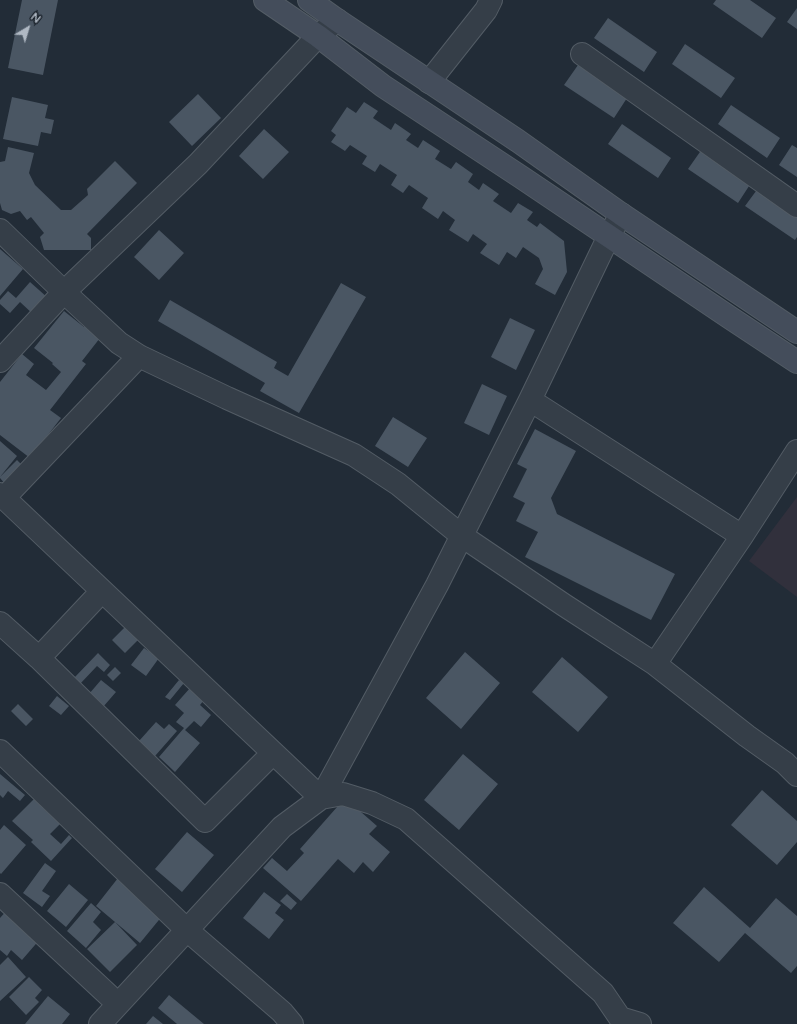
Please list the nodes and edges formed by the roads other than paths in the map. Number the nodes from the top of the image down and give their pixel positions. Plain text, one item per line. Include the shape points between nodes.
1 (265, 0) edge
2 (309, 0) edge
3 (491, 0) edge
4 (337, 20) junction
5 (318, 36) junction
6 (582, 54) dead end
7 (428, 82) junction
8 (797, 206) edge
9 (621, 214) junction
10 (0, 230) edge
11 (608, 236) junction
12 (64, 292) junction
13 (797, 332) edge
14 (140, 356) junction
15 (0, 361) edge
16 (797, 362) edge
17 (530, 400) junction
18 (797, 451) edge
19 (2, 496) edge
20 (462, 536) junction
21 (742, 536) junction
22 (102, 591) junction
23 (0, 623) edge
24 (39, 658) junction
25 (655, 664) junction
26 (0, 751) edge
27 (273, 753) junction
28 (797, 775) edge
29 (321, 798) junction
30 (0, 894) edge
31 (187, 930) junction
32 (118, 1004) junction
33 (100, 1024) edge
34 (292, 1024) edge
35 (640, 1024) edge

1 - 5 street
2 - 4 street
3 - 7 street via 486,10
4 - 5 street
4 - 7 street
5 - 11 street via 383,86
5 - 12 street via 198,164
6 - 8 street
7 - 9 street via 518,141
9 - 11 street
9 - 13 street
10 - 12 street
11 - 16 street
11 - 17 street
12 - 14 street via 119,343
12 - 15 street
14 - 19 street
14 - 20 street via 354,454 398,484
17 - 20 street
17 - 21 street
18 - 21 street
19 - 22 street
20 - 25 street
20 - 29 street
21 - 25 street
22 - 24 street
22 - 27 street
23 - 24 street
24 - 27 street via 205,821
25 - 28 street via 785,763
26 - 31 street
27 - 29 street
29 - 31 street via 282,827
29 - 35 street via 343,794 372,803 406,820 603,993 620,1018
30 - 32 street
31 - 32 street
31 - 34 street via 282,1012
32 - 33 street

